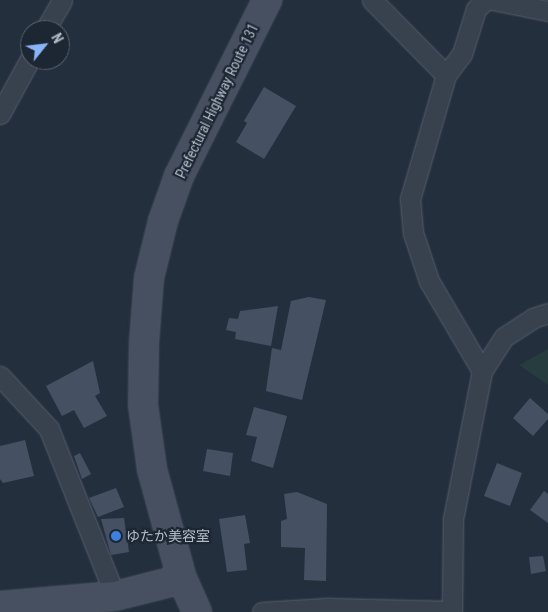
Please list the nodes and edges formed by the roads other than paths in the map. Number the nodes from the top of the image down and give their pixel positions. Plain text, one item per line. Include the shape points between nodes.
1 (62, 0) edge
2 (267, 0) edge
3 (372, 0) edge
4 (486, 0) edge
5 (493, 0) edge
6 (548, 11) edge
7 (51, 20) edge
8 (24, 70) edge
9 (446, 75) junction
10 (0, 114) edge
11 (548, 313) edge
12 (482, 371) junction
13 (0, 376) edge
14 (182, 579) junction
15 (115, 596) junction
16 (0, 606) edge
17 (452, 611) edge
18 (197, 612) edge
19 (262, 612) edge

1 - 7 street
2 - 14 main road, Prefectural Highway Route 131 via 179,176 163,221 149,278 144,405 152,468
3 - 9 street
4 - 9 street via 476,9 462,54
5 - 6 street
8 - 10 street
9 - 12 street via 410,199 413,233 429,281
11 - 12 street via 533,318 504,337
12 - 17 street via 453,519
13 - 15 street via 49,428
14 - 15 main road
14 - 18 main road, Prefectural Highway Route 131
15 - 16 main road
17 - 19 street via 327,608

